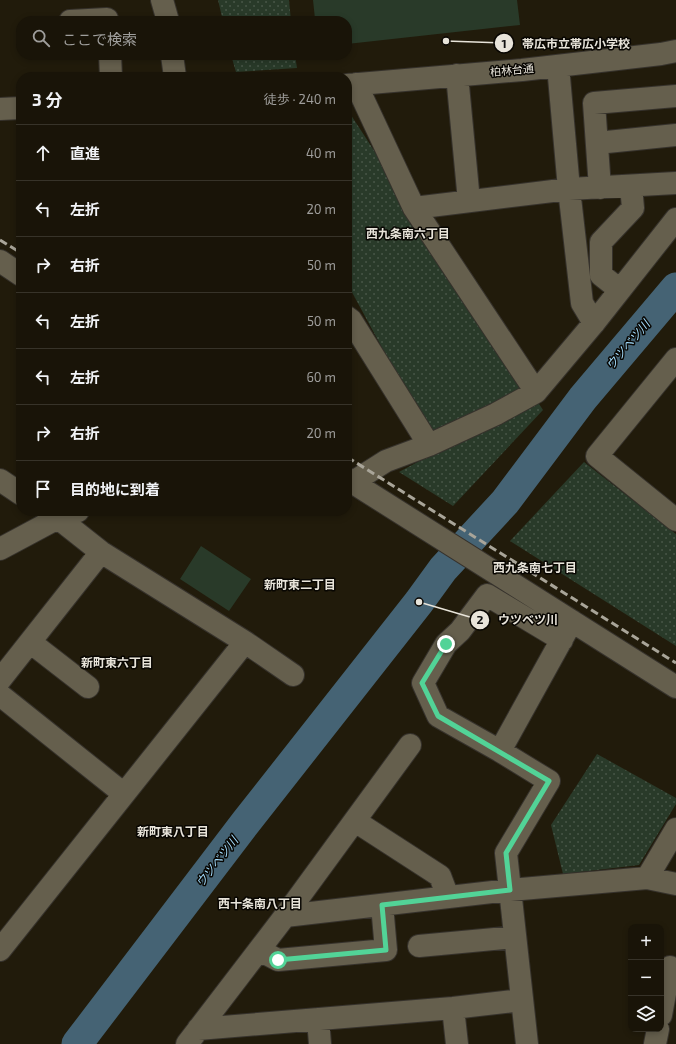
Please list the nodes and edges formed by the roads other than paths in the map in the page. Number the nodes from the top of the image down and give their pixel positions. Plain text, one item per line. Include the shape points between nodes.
1 (162, 0) edge
2 (167, 16) edge
3 (676, 51) edge
4 (110, 60) edge
5 (173, 60) edge
6 (558, 66) junction
7 (111, 72) edge
8 (174, 72) edge
9 (457, 75) junction
10 (352, 84) edge
11 (352, 86) edge
12 (676, 96) edge
13 (16, 108) edge
14 (0, 110) edge
15 (676, 135) edge
16 (597, 143) junction
17 (676, 183) edge
18 (632, 186) junction
19 (600, 188) junction
20 (570, 190) junction
21 (469, 201) junction
22 (414, 208) junction
23 (676, 219) edge
24 (0, 261) edge
25 (16, 271) edge
26 (620, 290) junction
27 (352, 322) edge
28 (594, 323) junction
29 (676, 359) edge
30 (536, 392) junction
31 (429, 445) junction
32 (352, 479) edge
33 (0, 480) edge
34 (352, 481) edge
35 (16, 491) edge
36 (50, 516) edge
37 (53, 516) edge
38 (676, 520) edge
39 (0, 549) edge
40 (101, 552) junction
41 (567, 631) junction
42 (30, 642) junction
43 (245, 642) junction
44 (293, 675) dead end
45 (0, 680) edge
46 (88, 686) dead end
47 (676, 687) edge
48 (0, 695) edge
49 (410, 745) dead end
50 (500, 751) junction
51 (124, 794) junction
52 (355, 821) junction
53 (676, 829) edge
54 (647, 878) junction
55 (676, 884) edge
56 (510, 890) junction
57 (448, 897) junction
58 (382, 905) junction
59 (285, 916) junction
60 (515, 937) junction
61 (419, 946) dead end
62 (0, 950) edge
63 (259, 950) junction
64 (670, 967) dead end
65 (664, 999) edge
66 (522, 1000) junction
67 (453, 1008) junction
68 (318, 1019) junction
69 (658, 1032) edge
70 (193, 1036) edge
71 (320, 1044) edge
72 (456, 1044) edge
73 (527, 1044) edge
74 (656, 1044) edge

1 - 2 street
3 - 6 street, 柏林台通
4 - 7 street
5 - 8 street
6 - 9 street, 柏林台通
6 - 20 street
9 - 10 street, 柏林台通
9 - 21 street
11 - 22 street
12 - 16 street via 594,103
13 - 14 street
15 - 16 street
16 - 19 street
17 - 18 street
18 - 19 street
18 - 26 street via 633,208 601,242 601,275
19 - 20 street
20 - 21 street
20 - 28 street via 582,303
21 - 22 street
22 - 30 street
23 - 26 street
24 - 25 street
26 - 28 street
27 - 31 street
28 - 30 street
29 - 38 street via 597,456
30 - 31 street
31 - 32 street via 386,461
33 - 35 street
34 - 41 street via 473,559
36 - 39 street
37 - 40 street
40 - 42 street
40 - 43 street
41 - 47 street
41 - 50 street
41 - 50 street via 487,595 460,631 446,644 422,683 438,716
42 - 45 street
42 - 46 street
43 - 44 street
43 - 51 street
48 - 51 street
49 - 52 street
50 - 56 street via 549,781 506,853
51 - 62 street
52 - 57 street via 440,876
52 - 59 street
53 - 54 street
54 - 55 street
54 - 56 street
56 - 57 street
56 - 60 street
57 - 58 street
58 - 59 street
58 - 63 street via 386,950 278,960
59 - 63 street
60 - 61 street
60 - 66 street
63 - 70 street
64 - 65 street
66 - 67 street
66 - 73 street
67 - 68 street
67 - 72 street
68 - 70 street
68 - 71 street
69 - 74 street

